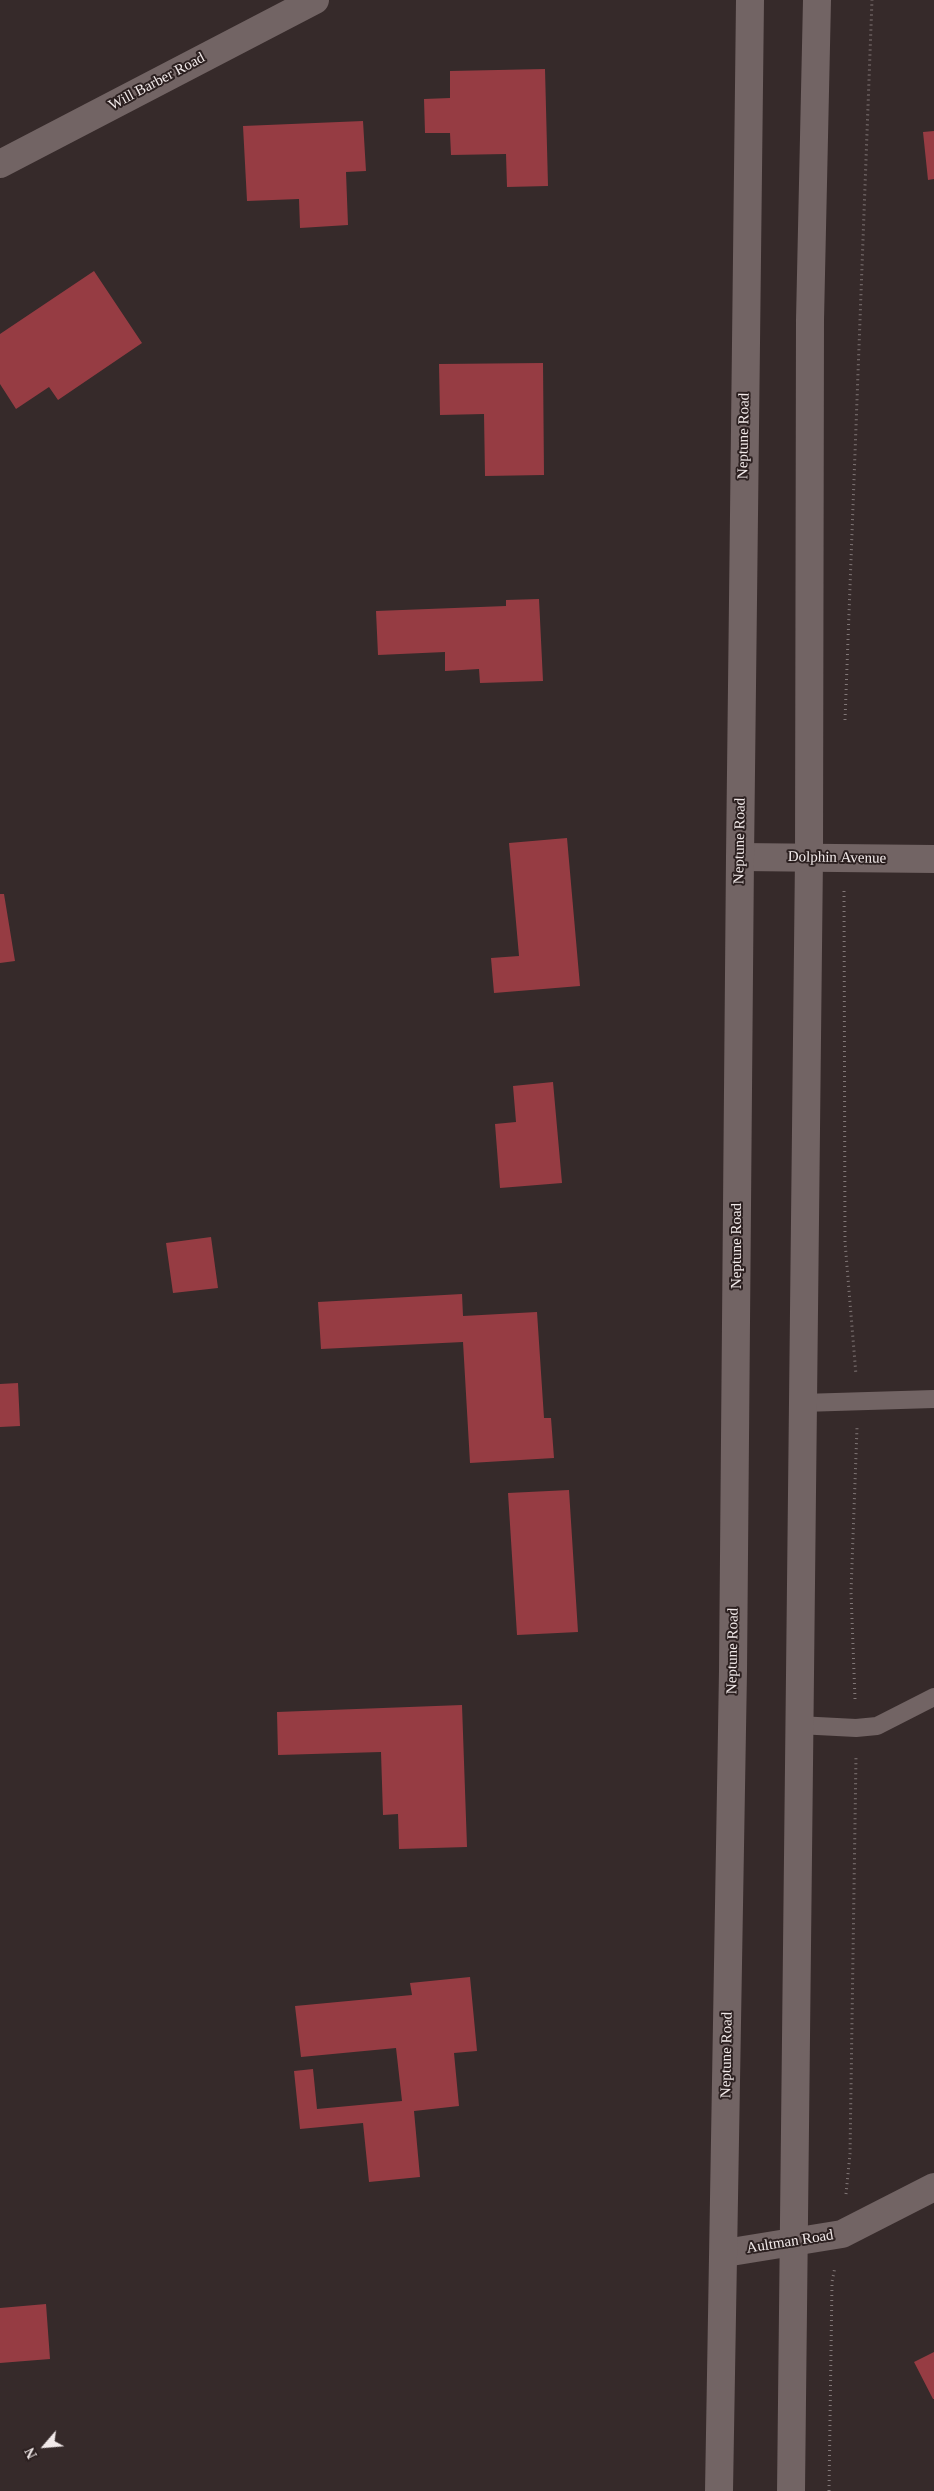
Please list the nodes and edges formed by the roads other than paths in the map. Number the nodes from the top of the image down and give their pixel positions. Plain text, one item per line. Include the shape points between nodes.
1 (315, 0) edge
2 (750, 0) edge
3 (817, 0) edge
4 (0, 164) edge
5 (740, 857) junction
6 (809, 857) junction
7 (934, 859) edge
8 (934, 1399) edge
9 (802, 1402) junction
10 (934, 1697) edge
11 (798, 1725) junction
12 (934, 2187) edge
13 (795, 2242) junction
14 (724, 2253) junction
15 (719, 2491) edge
16 (791, 2491) edge

1 - 4 main road, Will Barber Road
2 - 5 main road, Neptune Road
3 - 6 main road via 810,330
5 - 6 main road, Dolphin Avenue
5 - 14 main road, Neptune Road
6 - 7 main road, Dolphin Avenue
6 - 9 main road
8 - 9 lane
9 - 11 main road
10 - 11 lane via 877,1726
11 - 13 main road
12 - 13 main road, Aultman Road via 842,2234
13 - 14 main road, Aultman Road
13 - 16 main road
14 - 15 main road, Neptune Road

